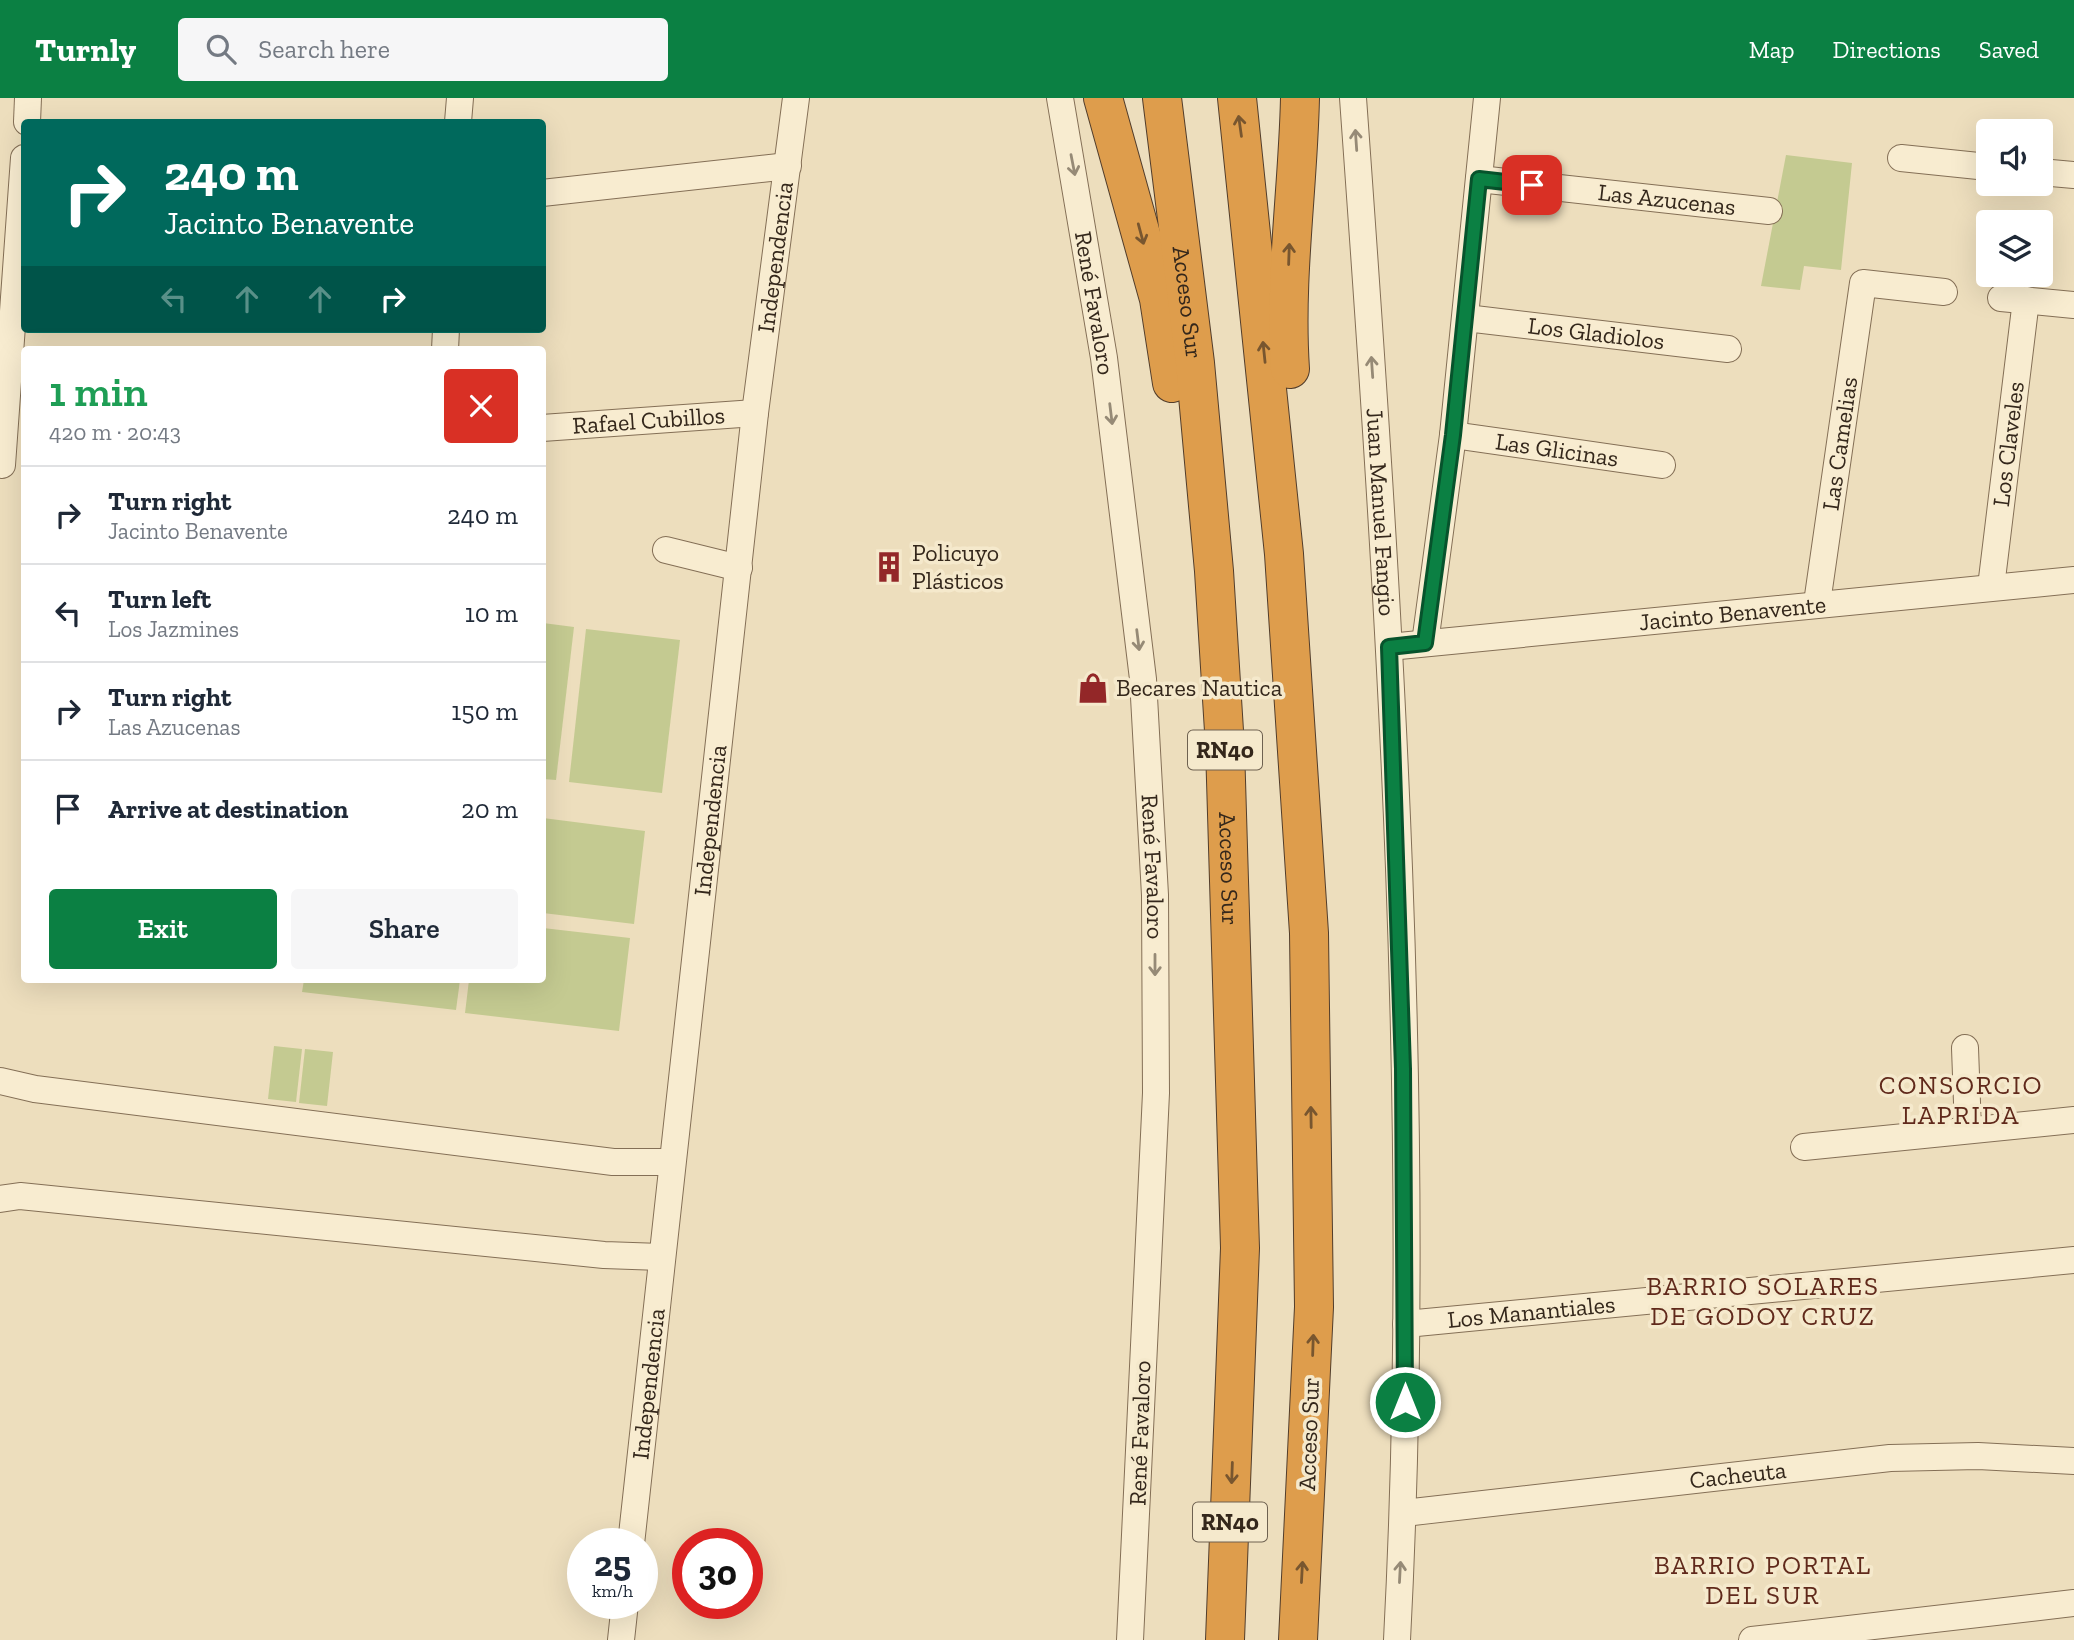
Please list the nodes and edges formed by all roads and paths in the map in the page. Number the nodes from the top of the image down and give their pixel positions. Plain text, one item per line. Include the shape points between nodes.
1 (28, 98) edge
2 (460, 98) edge
3 (796, 98) edge
4 (1060, 98) edge
5 (1103, 98) edge
6 (1162, 98) edge
7 (1237, 98) edge
8 (1300, 98) edge
9 (1353, 98) edge
10 (1488, 98) edge
11 (27, 119) edge
12 (458, 119) edge
13 (1901, 158) dead end
14 (788, 166) junction
15 (1976, 166) edge
16 (2053, 173) edge
17 (2074, 175) edge
18 (1479, 179) junction
19 (21, 186) edge
20 (546, 193) edge
21 (1769, 211) dead end
22 (14, 250) edge
23 (1944, 292) dead end
24 (2074, 306) edge
25 (1466, 318) junction
26 (1728, 349) dead end
27 (755, 413) junction
28 (546, 428) edge
29 (1453, 435) junction
30 (9, 465) edge
31 (1661, 465) dead end
32 (666, 551) dead end
33 (739, 568) junction
34 (2074, 580) edge
35 (1990, 587) junction
36 (1817, 603) junction
37 (1425, 643) junction
38 (1389, 647) junction
39 (1309, 933) junction
40 (1965, 1048) dead end
41 (0, 1081) edge
42 (2074, 1120) edge
43 (1968, 1130) junction
44 (1804, 1147) dead end
45 (672, 1162) junction
46 (0, 1199) edge
47 (661, 1257) junction
48 (2074, 1260) edge
49 (1406, 1324) junction
50 (1234, 1405) junction
51 (2074, 1461) edge
52 (1404, 1513) junction
53 (633, 1528) edge
54 (2074, 1603) edge
55 (623, 1619) edge
56 (621, 1640) edge
57 (1130, 1640) edge
58 (1225, 1640) edge
59 (1298, 1640) edge
60 (1397, 1640) edge
61 (1752, 1640) edge

1 - 11 street
2 - 12 street
3 - 14 street, Independencia
4 -> 57 street, René Favaloro via 1104,358 1140,653 1155,895 1156,1093
5 -> 50 highway via 1158,299 1195,570 1220,1199
6 - 50 highway, Acceso Sur / RN40 via 1195,363 1225,747 1240,1248
39 -> 7 highway, Acceso Sur / RN40 via 1284,554
39 -> 8 highway via 1321,808 1287,315
38 -> 9 street, Juan Manuel Fangio
10 - 18 street
13 - 15 street
14 - 20 street
14 - 27 street, Independencia
16 - 17 street
18 - 21 street, Las Azucenas
18 - 25 street
19 - 22 street
22 - 30 street
23 - 36 street, Las Camelias via 1863,283
24 - 35 street, Los Claveles via 2013,299
25 - 26 street, Los Gladiolos
25 - 29 street
27 - 28 street, Rafael Cubillos
27 - 33 street, Independencia
29 - 31 street, Las Glicinas
29 - 37 street
32 - 33 street
33 - 45 street, Independencia
34 - 35 street, Jacinto Benavente
35 - 36 street, Jacinto Benavente
36 - 37 street, Jacinto Benavente
37 - 38 street, Jacinto Benavente
38 - 49 street, Juan Manuel Fangio via 1398,863
59 -> 39 highway, Acceso Sur / RN40 via 1314,1307
40 - 43 street
41 - 45 street via 613,1162
42 - 43 street
43 - 44 street
45 - 47 street, Independencia
46 - 47 street via 20,1196
47 - 53 street, Independencia
48 - 49 street, Los Manantiales
49 - 52 street, Juan Manuel Fangio
50 -> 58 highway, Acceso Sur / RN40
51 - 52 street, Cacheuta via 1890,1458
60 -> 52 street, Juan Manuel Fangio
54 - 61 street
55 - 56 street

